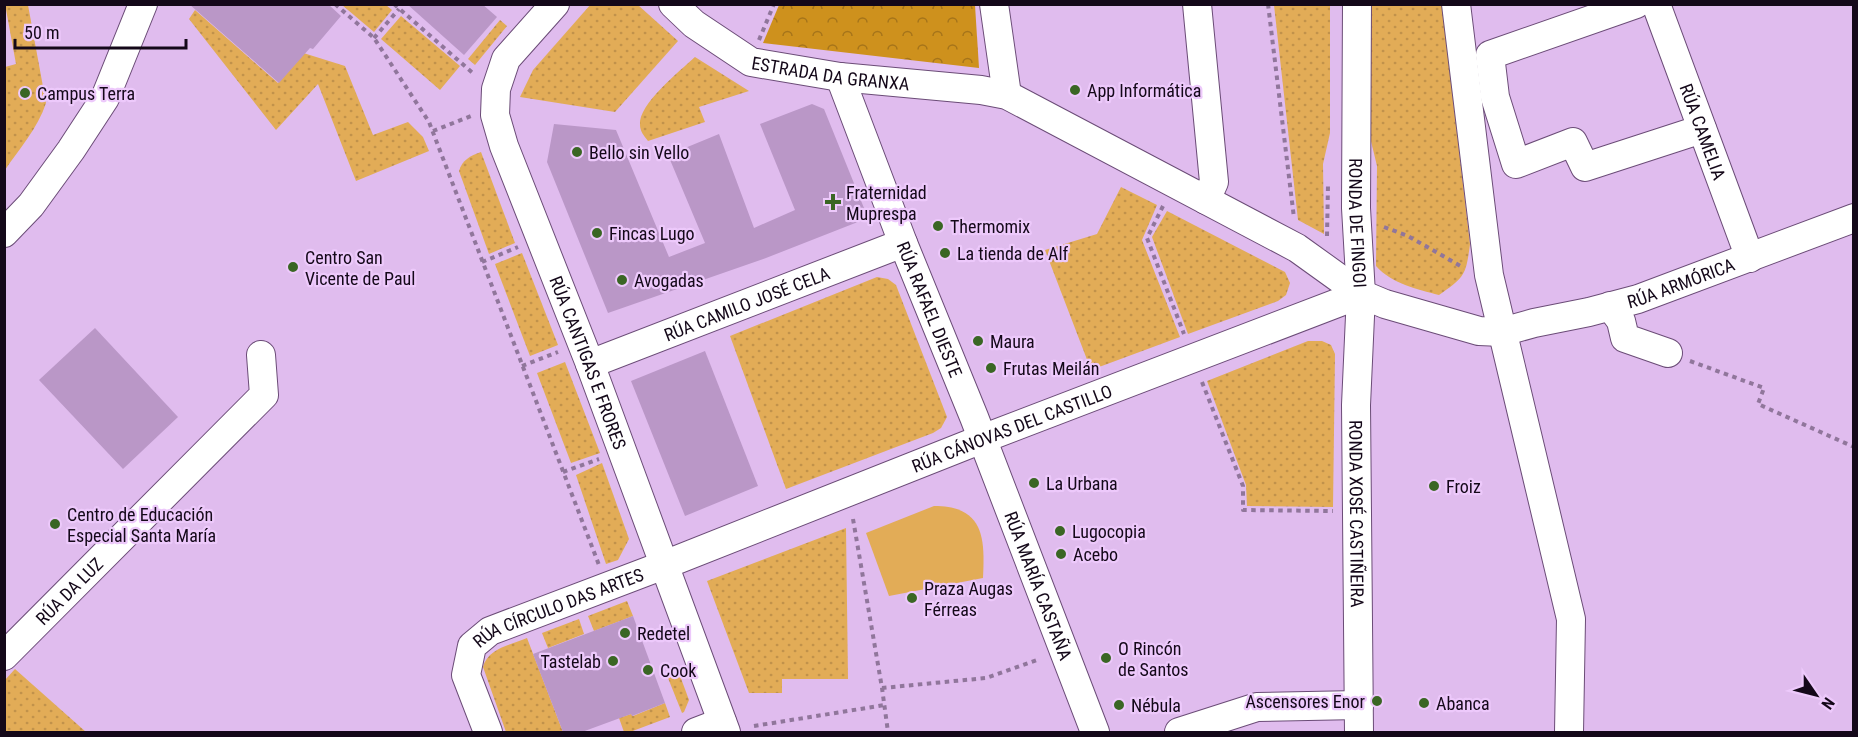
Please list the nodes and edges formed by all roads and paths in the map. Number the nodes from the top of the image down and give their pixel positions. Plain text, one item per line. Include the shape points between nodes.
1 (142, 4) edge
2 (335, 4) edge
3 (394, 4) edge
4 (555, 4) edge
5 (673, 4) edge
6 (774, 4) edge
7 (994, 4) edge
8 (1197, 4) edge
9 (1268, 4) edge
10 (1358, 4) edge
11 (1456, 4) edge
12 (1636, 4) edge
13 (1656, 4) edge
14 (399, 9) junction
15 (374, 38) junction
16 (756, 47) dead end
17 (476, 76) dead end
18 (840, 77) junction
19 (1008, 95) junction
20 (476, 114) dead end
21 (1702, 129) junction
22 (433, 131) junction
23 (1175, 184) junction
24 (1206, 200) junction
25 (1854, 218) edge
26 (1295, 224) dead end
27 (1384, 227) dead end
28 (4, 233) edge
29 (903, 243) junction
30 (524, 245) dead end
31 (1750, 258) junction
32 (482, 262) junction
33 (1466, 269) dead end
34 (1361, 294) junction
35 (1610, 306) junction
36 (1502, 332) junction
37 (1186, 339) dead end
38 (565, 350) dead end
39 (1668, 353) joint
40 (261, 356) dead end
41 (590, 364) junction
42 (522, 366) junction
43 (1201, 378) dead end
44 (982, 439) junction
45 (1854, 447) edge
46 (604, 457) dead end
47 (563, 472) junction
48 (1337, 512) dead end
49 (853, 519) dead end
50 (664, 565) junction
51 (607, 587) junction
52 (4, 656) edge
53 (1037, 660) dead end
54 (882, 688) junction
55 (885, 705) junction
56 (1359, 719) edge
57 (754, 726) dead end
58 (724, 727) edge
59 (488, 732) edge
60 (696, 732) edge
61 (888, 732) edge
62 (1095, 732) edge
63 (1179, 732) edge
64 (1569, 732) edge

1 - 28 street via 105,98 30,205
2 - 15 path
3 - 14 path
4 - 41 street, RÚA CANTIGAS E FRORES via 506,59 496,89 495,115
5 - 18 street, ESTRADA DA GRANXA via 694,24 751,62
6 - 16 path
7 - 19 street
8 - 24 street via 1214,182
9 - 26 path
10 - 34 street, RONDA DE FINGOI via 1356,208
11 - 36 street via 1489,275
12 - 21 street via 1490,55 1495,97 1516,164 1573,142 1585,167
13 - 21 street, RÚA CAMELIA
14 - 15 path
14 - 17 path
15 - 22 path
18 - 19 street, ESTRADA DA GRANXA
18 - 29 street, RÚA RAFAEL DIESTE
19 - 23 street, ESTRADA DA GRANXA
20 - 22 path
21 - 31 street, RÚA CAMELIA
22 - 32 path
23 - 24 street, ESTRADA DA GRANXA
23 - 37 path via 1147,238
24 - 34 street, ESTRADA DA GRANXA via 1297,248
25 - 31 street, RÚA ARMÓRICA
27 - 33 path
29 - 41 street, RÚA CAMILO JOSÉ CELA
29 - 44 street, RÚA RAFAEL DIESTE
30 - 32 path
31 - 35 street, RÚA ARMÓRICA
32 - 42 path
34 - 36 street, RONDA DE FINGOI via 1479,331
34 - 44 street, RÚA CÁNOVAS DEL CASTILLO
34 - 56 street, RONDA XOSÉ CASTIÑEIRA via 1356,405
35 - 36 street, RÚA ARMÓRICA
35 - 39 street via 1625,338
36 - 64 street via 1571,619
38 - 42 path
39 - 45 path via 1764,388 1758,404
40 - 52 street, RÚA DA LUZ via 264,395
41 - 50 street, RÚA CANTIGAS E FRORES
42 - 47 path
43 - 48 path via 1243,486 1243,510
44 - 50 street, RÚA CÁNOVAS DEL CASTILLO
44 - 62 street, RÚA MARÍA CASTAÑA
46 - 47 path
47 - 51 path
49 - 54 path
50 - 51 street, RÚA CÍRCULO DAS ARTES
50 - 58 street, RÚA CANTIGAS E FRORES
51 - 59 street, RÚA CÍRCULO DAS ARTES via 490,631 472,646 466,675
53 - 54 path via 986,678
54 - 55 path
55 - 57 path
55 - 61 path
56 - 63 street via 1257,706
58 - 60 street

